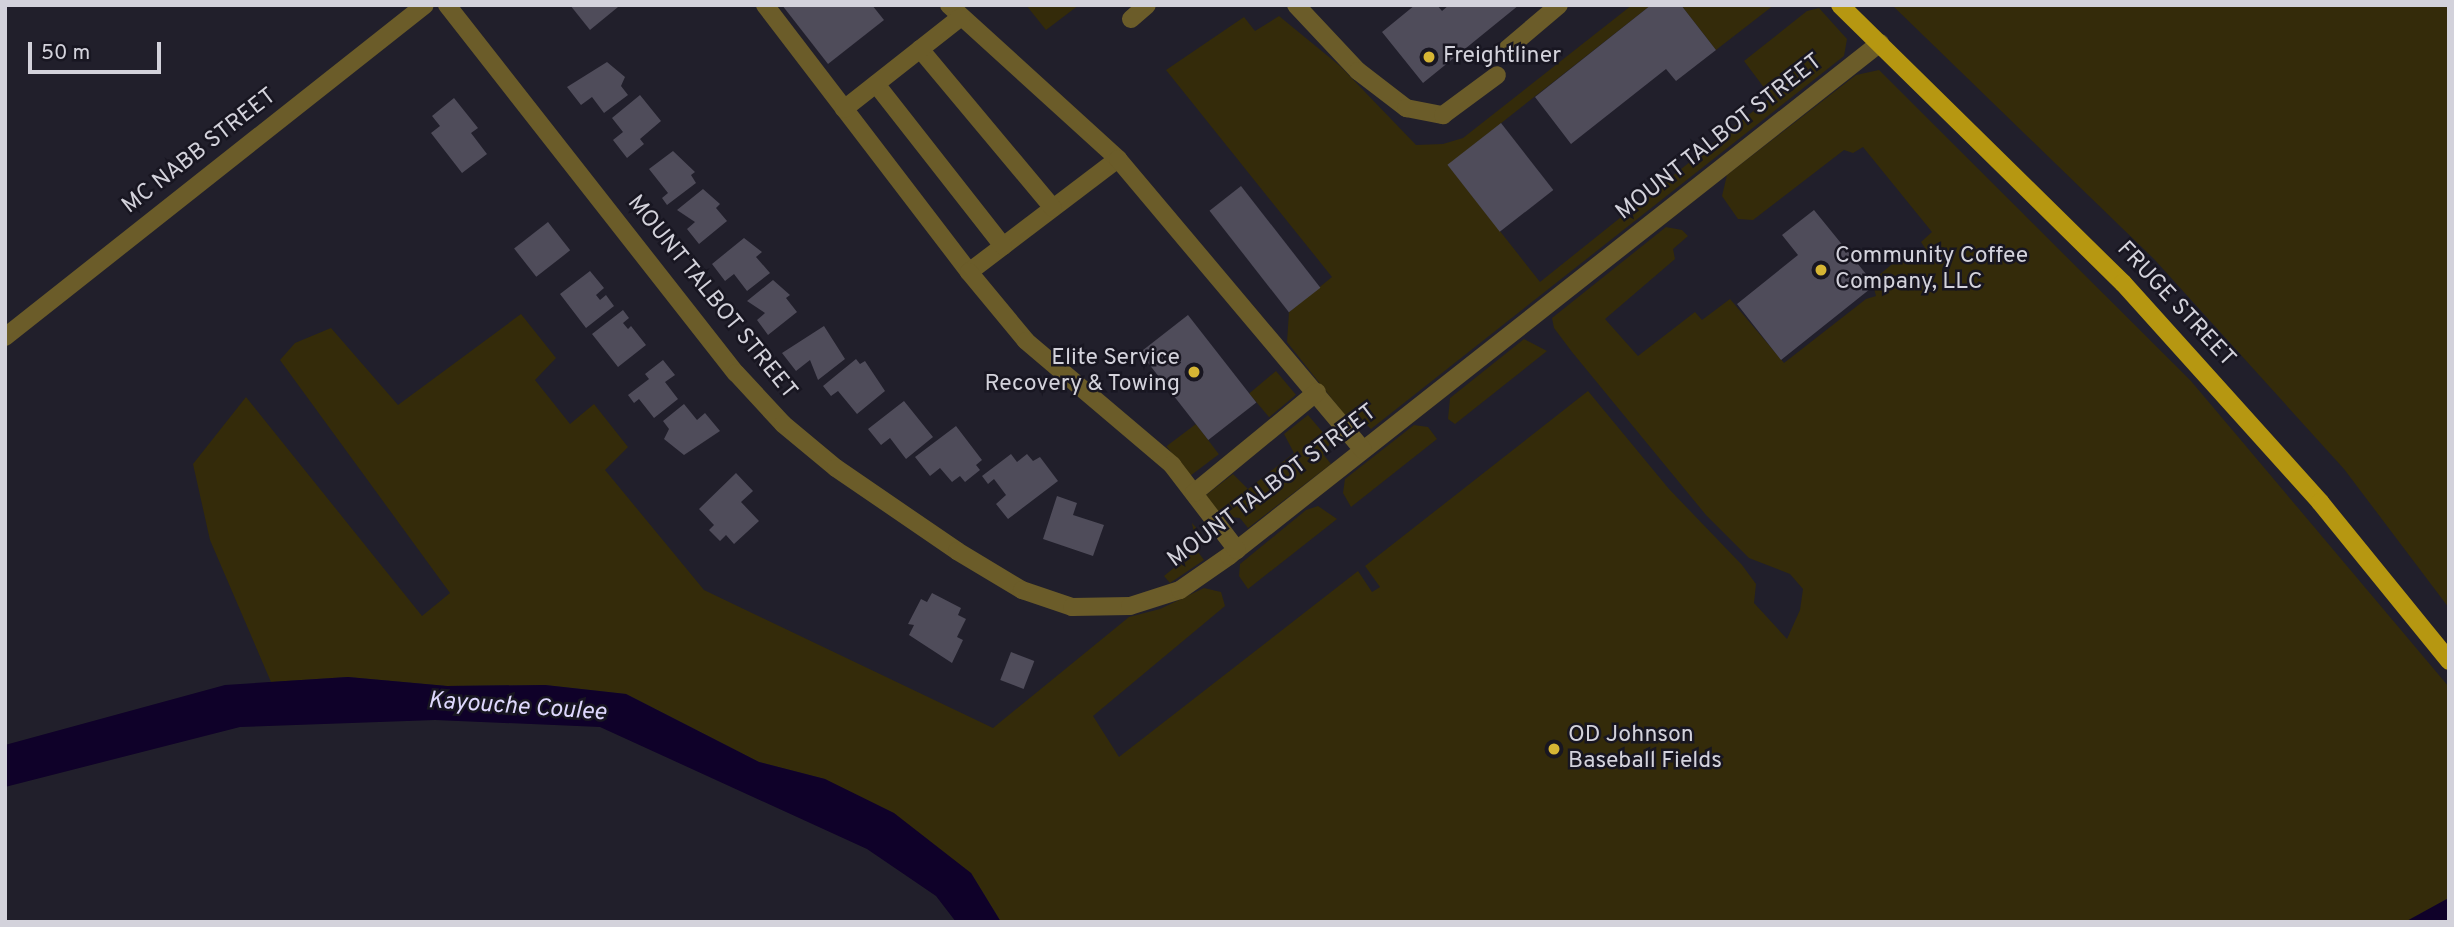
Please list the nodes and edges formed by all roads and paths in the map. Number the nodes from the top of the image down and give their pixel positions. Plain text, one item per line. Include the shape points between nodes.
1 (425, 5) edge
2 (447, 5) edge
3 (765, 5) edge
4 (1147, 5) edge
5 (1296, 5) edge
6 (1559, 5) edge
7 (1840, 5) edge
8 (955, 11) edge
9 (1131, 19) dead end
10 (1880, 43) junction
11 (1507, 48) dead end
12 (920, 50) junction
13 (1497, 75) dead end
14 (876, 84) junction
15 (844, 109) junction
16 (1118, 159) junction
17 (1054, 208) junction
18 (1003, 246) junction
19 (969, 272) junction
20 (5, 337) edge
21 (1317, 392) junction
22 (1363, 450) junction
23 (1194, 493) junction
24 (1237, 550) junction
25 (2449, 661) edge

1 - 20 street, MC NABB STREET
2 - 24 street, MOUNT TALBOT STREET via 736,373 783,424 836,468 1022,590 1072,607 1130,606 1180,590
3 - 15 street
4 - 9 street
5 - 13 street via 1358,71 1406,108 1443,115
6 - 11 street
7 - 10 main road, FRUGE STREET
8 - 12 street
8 - 16 street
10 - 22 street, MOUNT TALBOT STREET
10 - 25 main road, FRUGE STREET via 2054,212 2169,334 2320,502
12 - 14 street
12 - 17 street
14 - 15 street
14 - 18 street
15 - 19 street
16 - 17 street
16 - 21 street
17 - 18 street
18 - 19 street
19 - 23 street via 1026,341 1172,465
21 - 22 street
21 - 23 street
22 - 24 street, MOUNT TALBOT STREET
23 - 24 street

